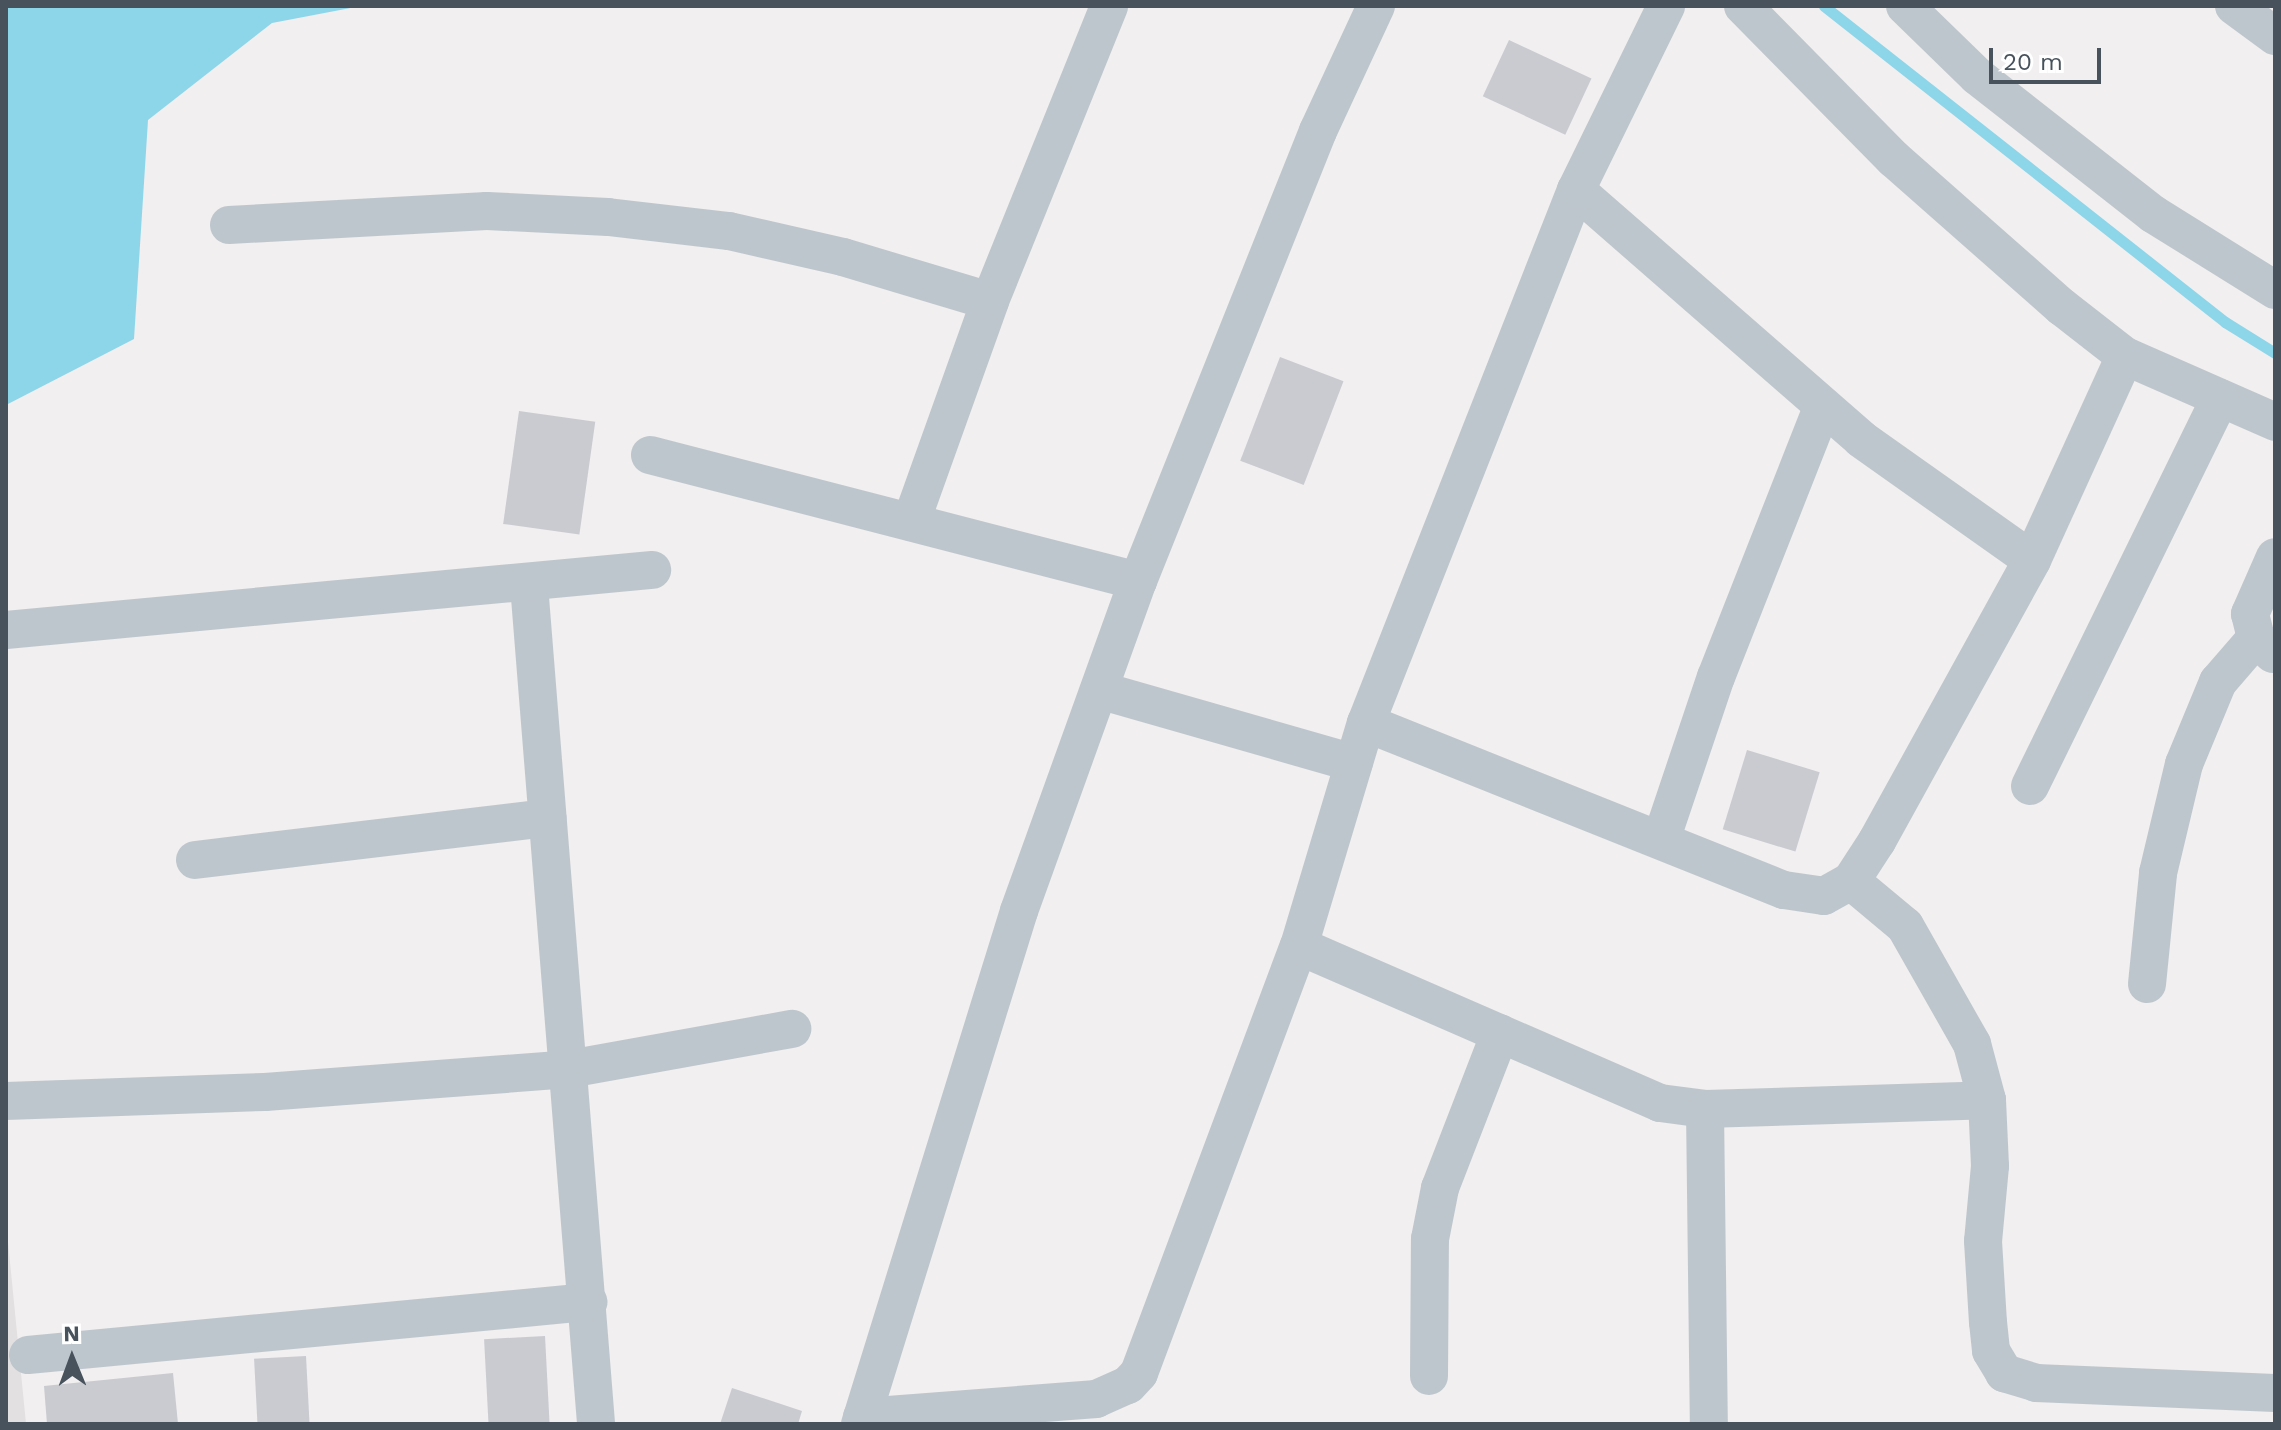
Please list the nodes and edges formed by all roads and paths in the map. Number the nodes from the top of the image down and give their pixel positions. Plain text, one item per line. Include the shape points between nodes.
1 (1109, 6) edge
2 (1376, 6) edge
3 (1666, 6) edge
4 (1743, 6) edge
5 (1905, 6) edge
6 (2234, 6) edge
7 (2275, 36) edge
8 (1576, 190) junction
9 (229, 225) dead end
10 (2275, 290) edge
11 (990, 301) junction
12 (2125, 356) junction
13 (2220, 398) junction
14 (1823, 406) junction
15 (2275, 422) edge
16 (650, 455) dead end
17 (911, 522) junction
18 (2275, 557) edge
19 (2032, 560) junction
20 (652, 570) dead end
21 (1138, 581) junction
22 (529, 585) junction
23 (6, 630) edge
24 (2266, 647) edge
25 (1099, 690) junction
26 (1366, 723) junction
27 (1354, 763) junction
28 (2030, 786) dead end
29 (548, 818) junction
30 (1661, 840) junction
31 (195, 860) dead end
32 (1851, 881) junction
33 (1299, 946) junction
34 (2147, 984) dead end
35 (792, 1029) dead end
36 (1500, 1033) junction
37 (569, 1069) junction
38 (1987, 1100) junction
39 (6, 1101) edge
40 (1705, 1109) junction
41 (588, 1302) junction
42 (28, 1355) dead end
43 (1429, 1376) dead end
44 (2275, 1393) edge
45 (861, 1420) edge
46 (596, 1424) edge
47 (1709, 1424) edge

1 - 11 street
2 - 21 street via 1318,131
3 - 8 street
4 - 12 street via 1992,249
5 - 10 street via 1977,76 2153,214
6 - 7 street
8 - 14 street
8 - 26 street
9 - 11 street via 487,211 608,217 729,231 843,257
11 - 17 street
12 - 13 street
12 - 19 street
13 - 15 street
13 - 28 street
14 - 19 street
14 - 30 street via 1716,677
16 - 17 street
17 - 21 street
18 - 24 street via 2250,614
19 - 32 street
20 - 22 street
21 - 25 street
22 - 23 street
22 - 29 street
24 - 34 street via 2218,682 2184,764 2158,873
25 - 27 street
25 - 45 street via 1019,911
26 - 27 street
26 - 30 street
27 - 33 street
29 - 31 street
29 - 37 street
30 - 32 street via 1784,890 1824,896
32 - 38 street via 1905,926 1935,973 1972,1044
33 - 36 street
33 - 45 street via 1148,1353 1128,1385 1096,1399
35 - 37 street
36 - 40 street via 1660,1103
36 - 43 street via 1440,1188 1430,1239
37 - 39 street via 265,1092
37 - 41 street
38 - 40 street
38 - 44 street via 1990,1166 1983,1241 1988,1322 1991,1351 2004,1373 2036,1383
40 - 47 street
41 - 42 street
41 - 46 street

